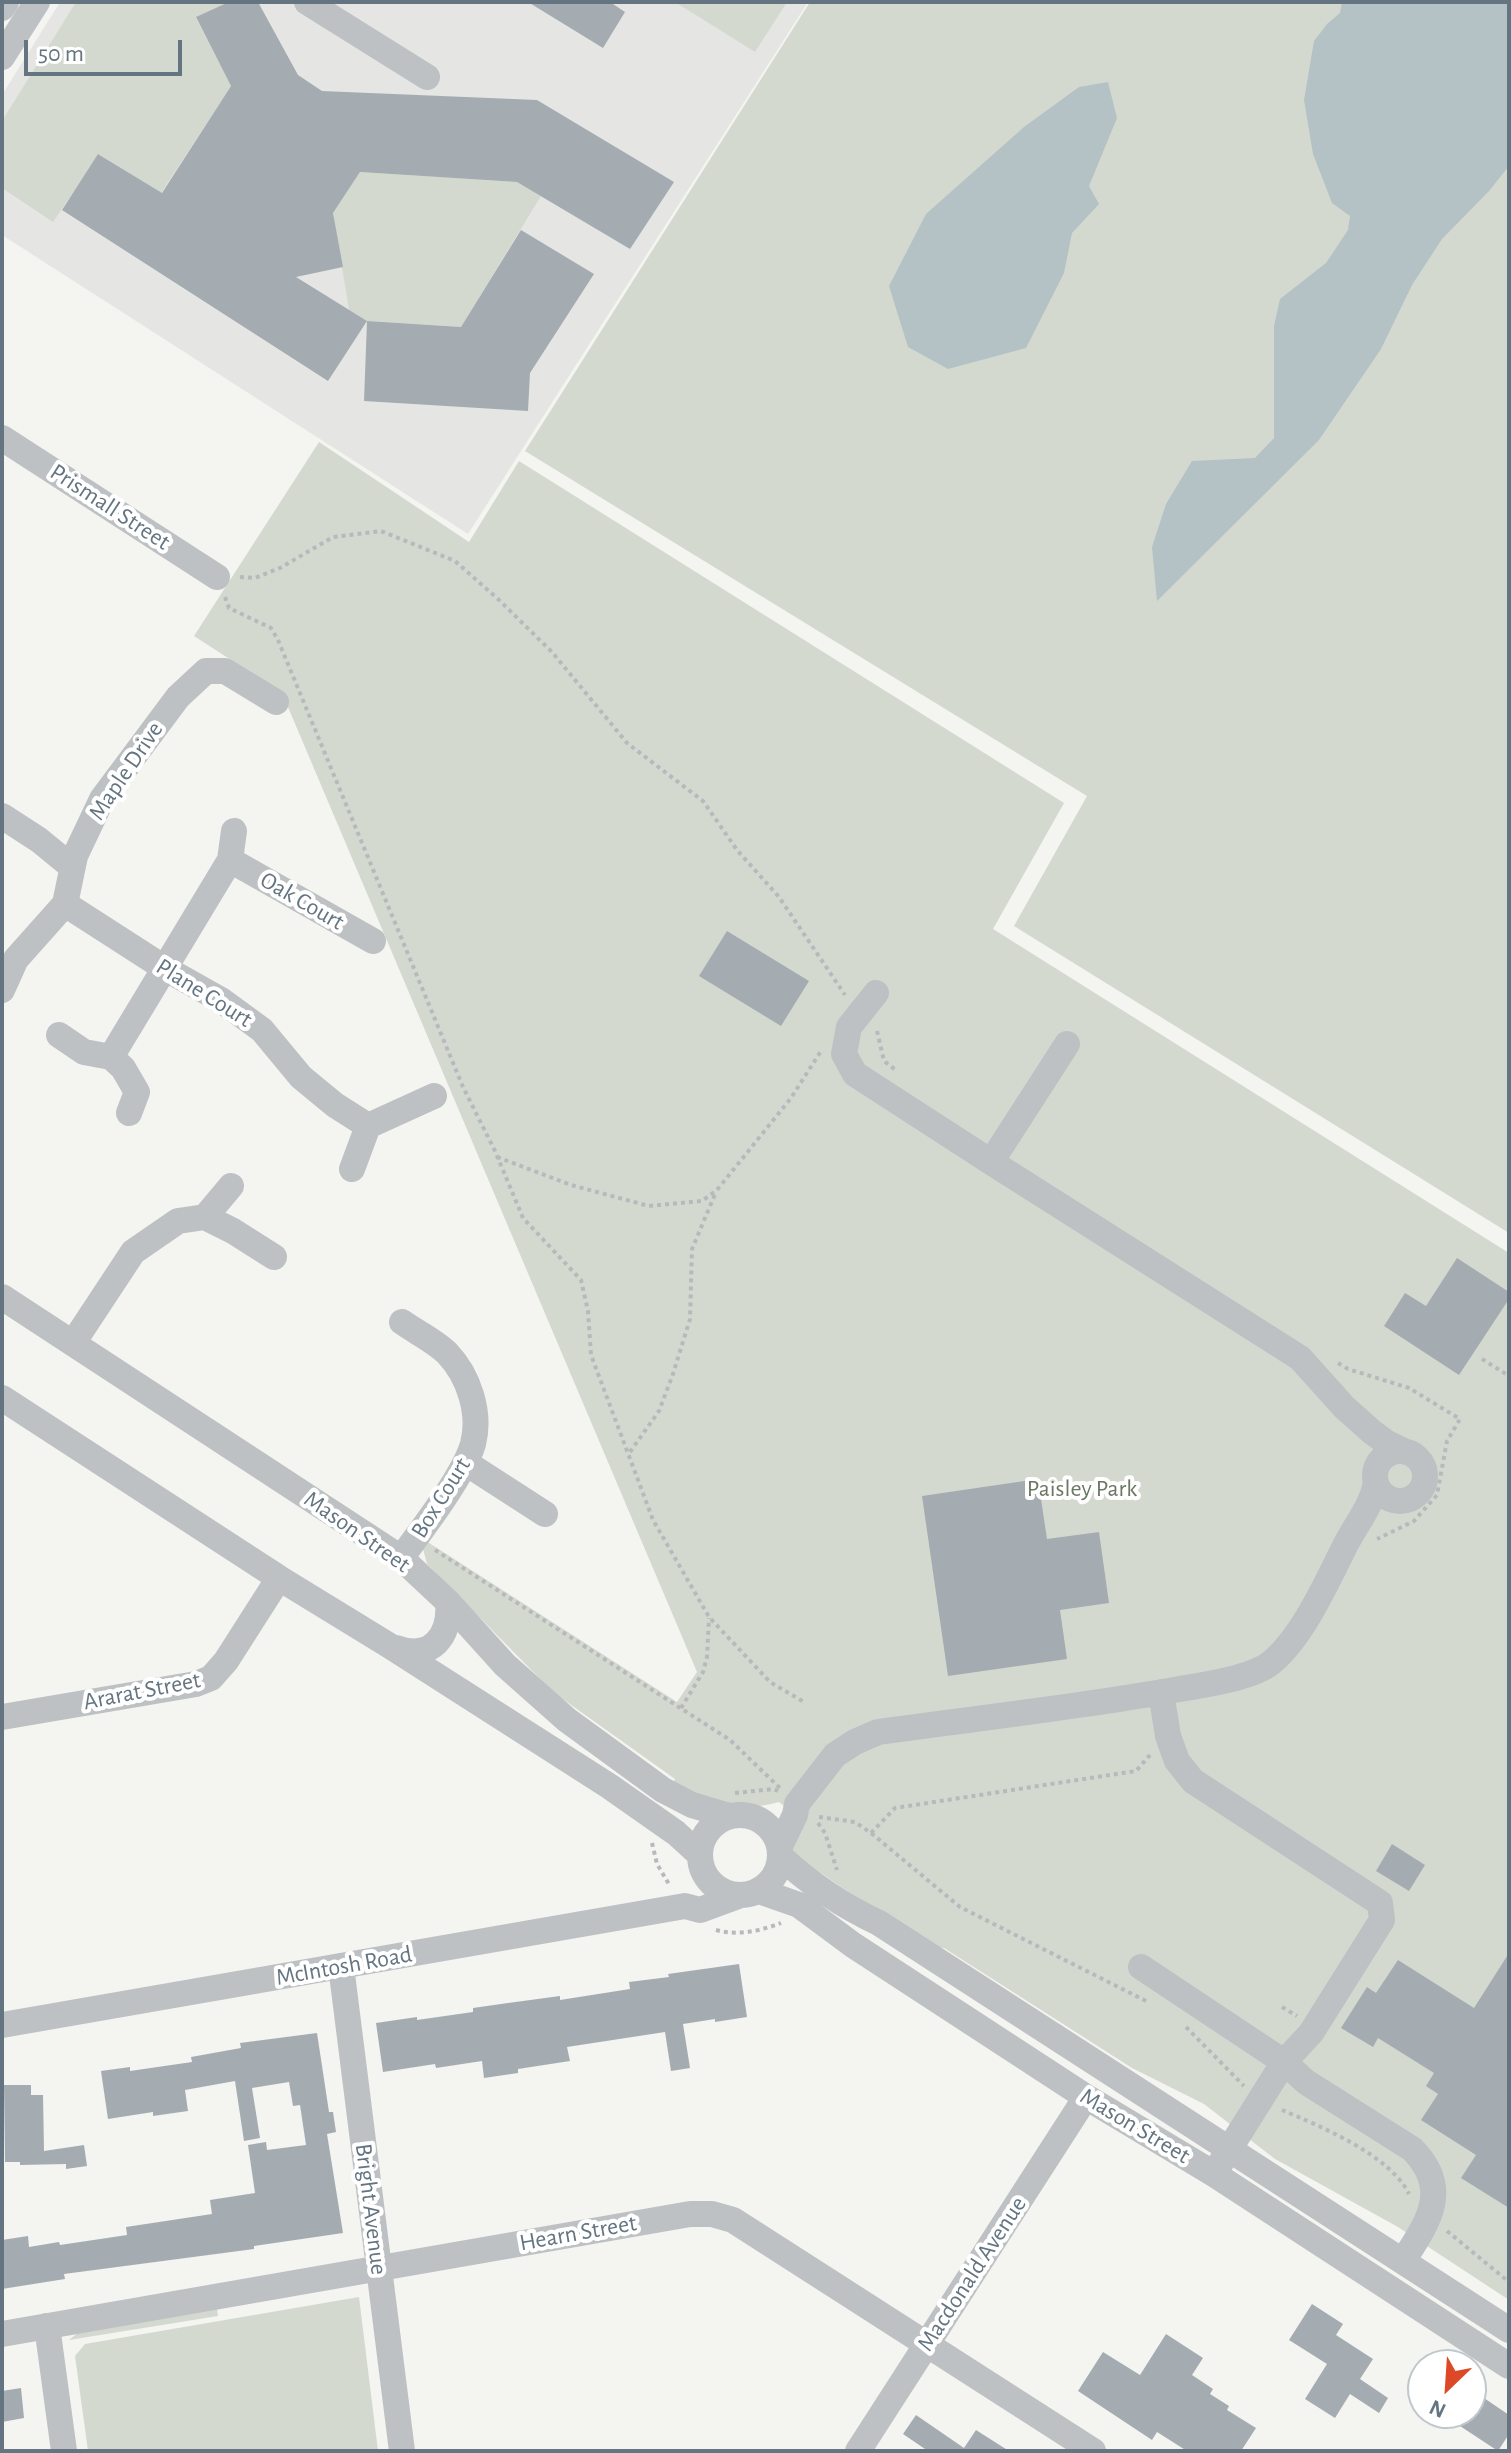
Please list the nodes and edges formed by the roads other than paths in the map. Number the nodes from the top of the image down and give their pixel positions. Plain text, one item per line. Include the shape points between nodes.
1 (6, 2) edge
2 (37, 2) edge
3 (307, 2) edge
4 (2, 8) edge
5 (2, 57) edge
6 (427, 77) dead end
7 (2, 438) edge
8 (217, 577) road end
9 (276, 702) dead end
10 (2, 816) edge
11 (234, 831) dead end
12 (230, 860) junction
13 (72, 867) junction
14 (65, 904) junction
15 (373, 941) dead end
16 (166, 969) junction
17 (2, 990) edge
18 (869, 1002) road end
19 (59, 1035) dead end
20 (1067, 1044) dead end
21 (111, 1057) junction
22 (434, 1096) dead end
23 (129, 1113) dead end
24 (368, 1126) junction
25 (991, 1162) junction
26 (352, 1169) dead end
27 (231, 1186) dead end
28 (205, 1217) junction
29 (274, 1257) dead end
30 (2, 1297) edge
31 (402, 1322) dead end
32 (73, 1343) junction
33 (2, 1398) edge
34 (1344, 1407) junction
35 (1406, 1452) junction
36 (466, 1463) junction
37 (1376, 1478) junction
38 (1404, 1500) junction
39 (545, 1514) dead end
40 (409, 1548) junction
41 (279, 1578) junction
42 (1328, 1582) junction
43 (448, 1602) junction
44 (390, 1646) junction
45 (1161, 1692) junction
46 (2, 1717) edge
47 (798, 1804) junction
48 (738, 1816) junction
49 (780, 1851) junction
50 (700, 1859) junction
51 (749, 1893) junction
52 (678, 1898) junction
53 (341, 1966) junction
54 (1141, 1967) dead end
55 (2, 2025) edge
56 (1284, 2062) junction
57 (1086, 2097) junction
58 (1230, 2149) junction
59 (1214, 2174) junction
60 (1403, 2261) junction
61 (379, 2269) junction
62 (47, 2326) junction
63 (1509, 2330) edge
64 (2, 2334) edge
65 (927, 2344) junction
66 (1509, 2366) edge
67 (64, 2451) edge
68 (402, 2451) edge
69 (858, 2451) edge
70 (1093, 2451) edge

1 - 4 street
2 - 5 street
3 - 6 street
7 - 8 street, Prismall Street
9 - 13 street, Maple Drive via 225,671 206,671 178,697 102,799
10 - 13 street
11 - 12 street
12 - 15 street, Oak Court
12 - 16 street
13 - 14 street, Maple Drive
14 - 16 street, Plane Court
14 - 17 street via 16,959
16 - 21 street
16 - 24 street, Plane Court via 262,1030 301,1077
18 - 25 street via 849,1027 844,1054 855,1074
19 - 21 street via 84,1052
20 - 25 street
21 - 23 street via 137,1092
22 - 24 street
24 - 26 street
25 - 34 street via 1300,1358
27 - 28 street
28 - 29 street
28 - 32 street via 178,1221 133,1252
30 - 32 street, Mason Street
31 - 36 street, Box Court via 446,1351 463,1373 476,1423
32 - 40 street, Mason Street
33 - 41 street
34 - 35 street
34 - 37 street via 1373,1459
35 - 37 street via 1392,1452 1380,1461
35 - 38 street via 1420,1461 1425,1477 1418,1493
36 - 39 street
36 - 40 street, Box Court
37 - 38 street via 1384,1494
37 - 42 street via 1369,1506
38 - 42 street via 1368,1531
40 - 43 street, Mason Street
41 - 44 street
41 - 46 street, Ararat Street via 211,1678
42 - 45 street via 1293,1639 1268,1666 1229,1680
43 - 44 street via 450,1619 431,1647 420,1653
43 - 48 street, Mason Street via 505,1665 567,1720 663,1790 692,1805
44 - 50 street via 609,1786 676,1833
45 - 47 street via 878,1732 835,1755
45 - 56 street via 1168,1736 1177,1761 1193,1781 1380,1903 1382,1920 1311,2033
47 - 48 street
47 - 49 street
48 - 49 street via 765,1822
48 - 50 street via 712,1826
49 - 51 street via 775,1877
49 - 58 street, Mason Street via 812,1883 851,1909
50 - 51 street via 711,1883 728,1894
50 - 52 street via 686,1898
51 - 52 street, McIntosh Road via 700,1910
51 - 57 street, Mason Street via 799,1905
52 - 53 street, McIntosh Road
53 - 55 street, McIntosh Road
53 - 61 street, Bright Avenue
54 - 56 street
56 - 58 street
56 - 60 street via 1423,2160 1434,2189 1433,2206
57 - 59 street, Mason Street
57 - 65 street, Macdonald Avenue
58 - 59 street
58 - 60 street, Mason Street
59 - 66 street, Mason Street
60 - 63 street, Mason Street
61 - 62 street, Hearn Street
61 - 65 street, Hearn Street via 712,2214 733,2220
61 - 68 street, Bright Avenue
62 - 64 street, Hearn Street
62 - 67 street
65 - 69 street, Macdonald Avenue
65 - 70 street, Hearn Street

